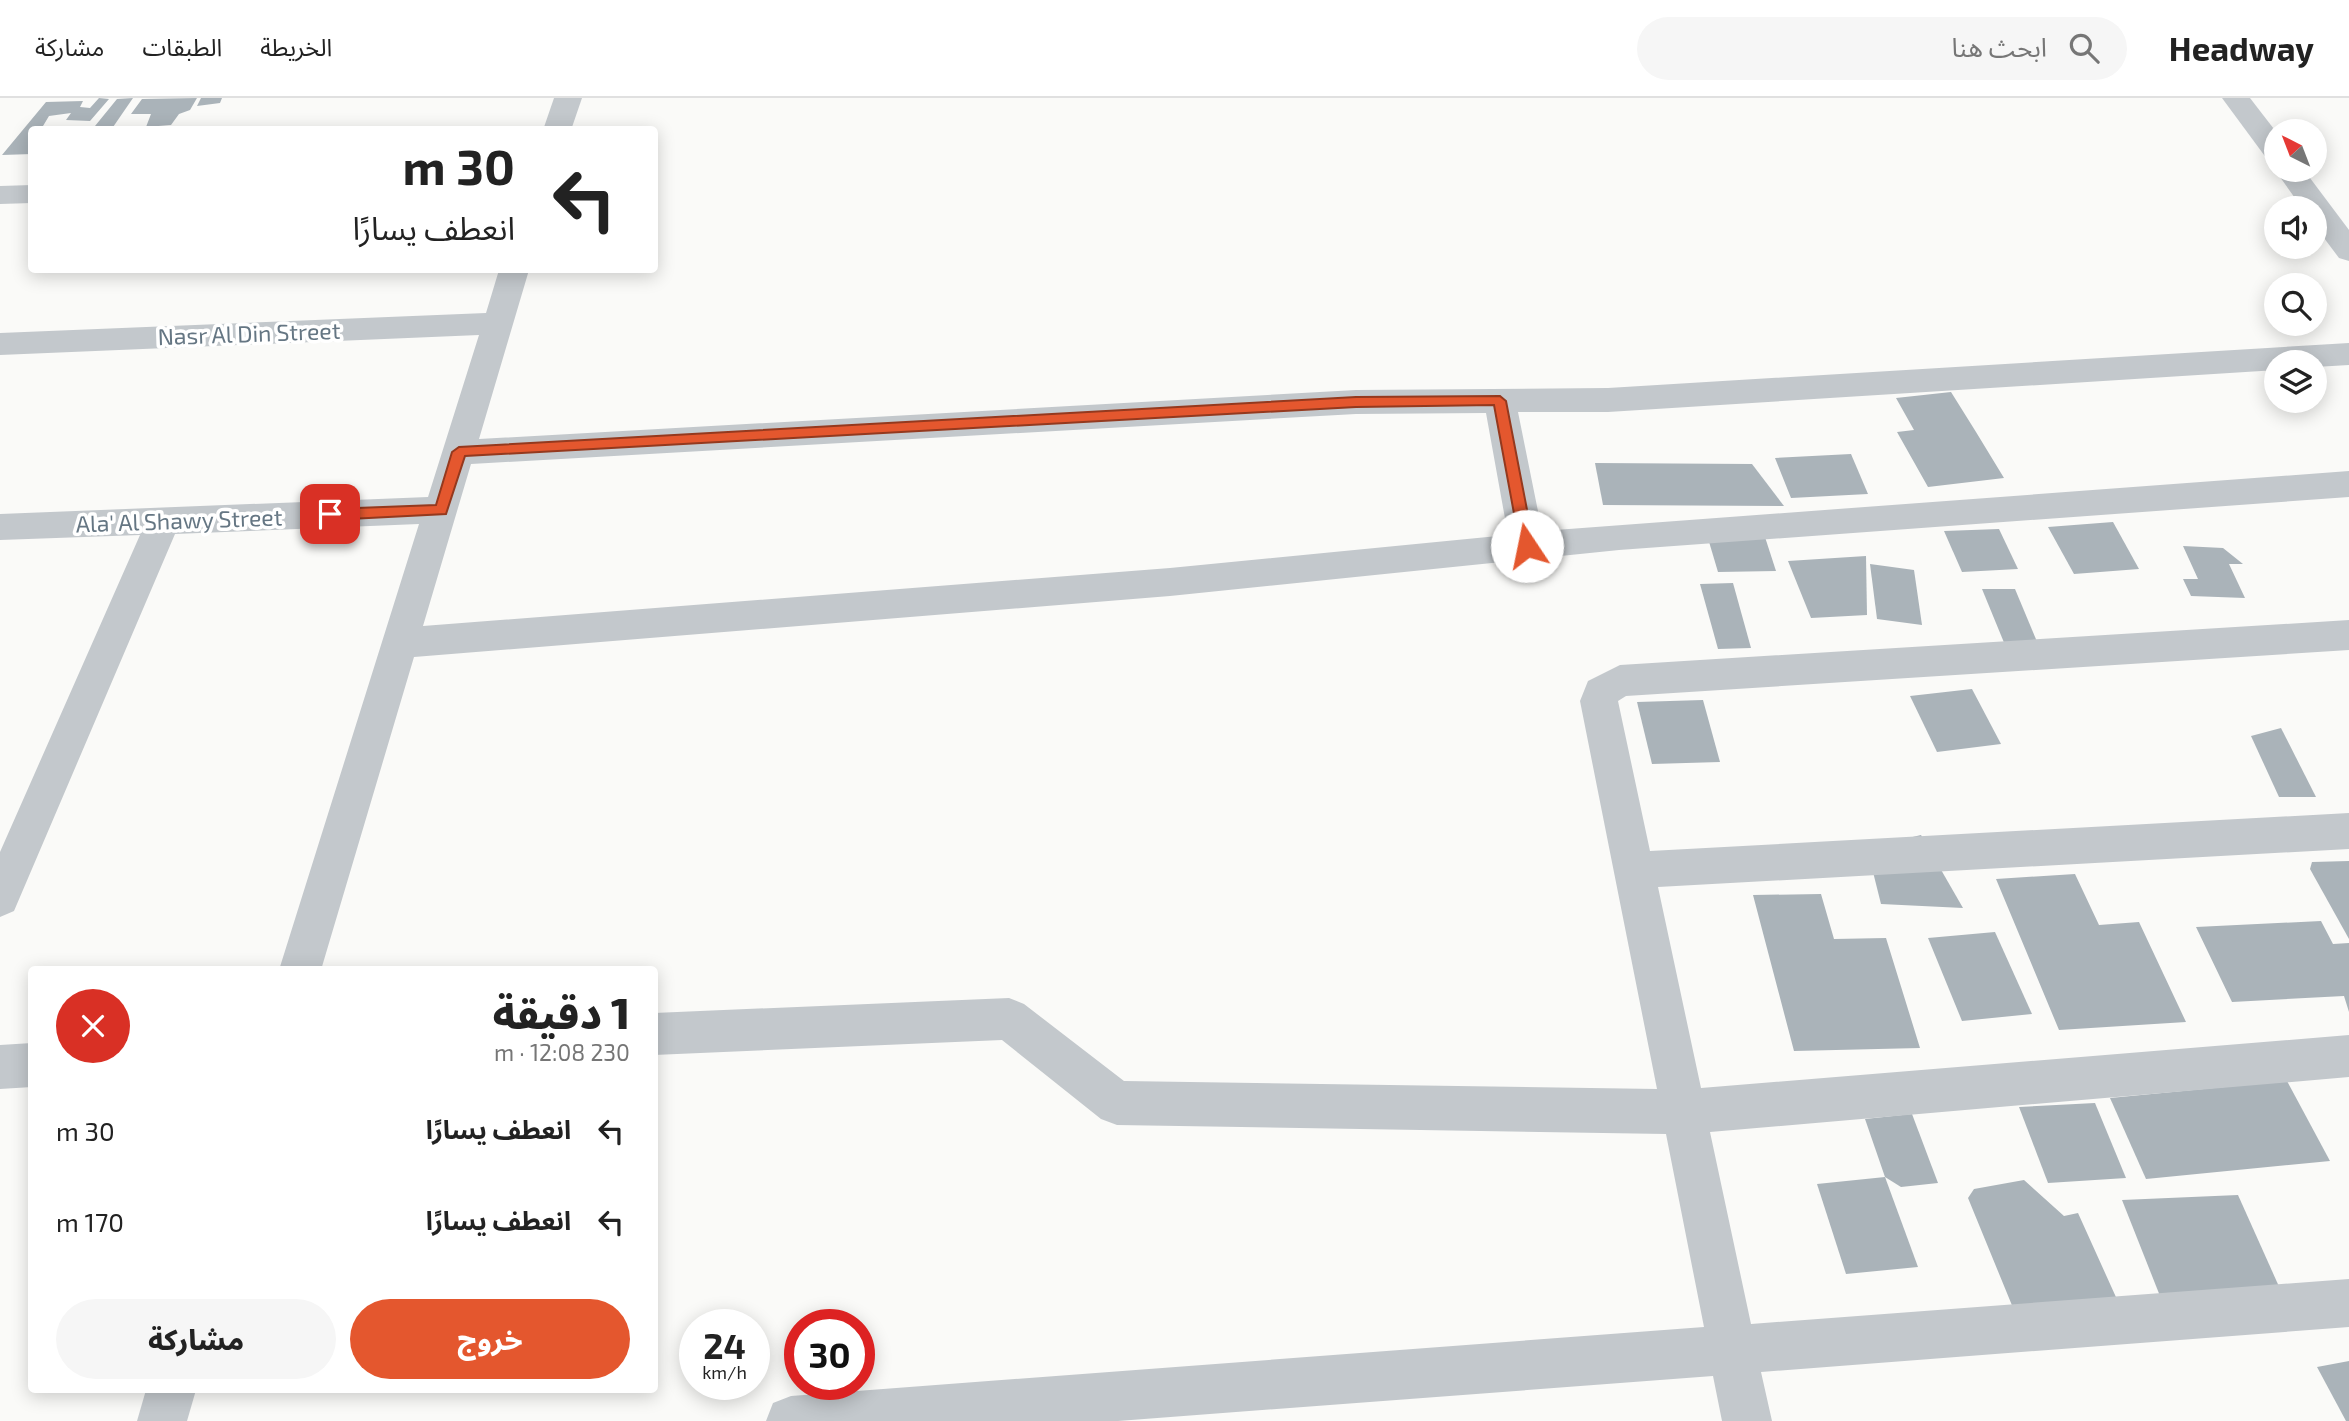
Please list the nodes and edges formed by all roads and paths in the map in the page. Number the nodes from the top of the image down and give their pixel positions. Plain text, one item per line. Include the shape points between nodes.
1 (568, 98) edge
2 (2236, 98) edge
3 (558, 126) edge
4 (2264, 136) edge
5 (2298, 182) edge
6 (28, 194) edge
7 (0, 195) edge
8 (2349, 251) edge
9 (513, 273) edge
10 (498, 323) junction
11 (0, 344) edge
12 (2349, 354) edge
13 (1500, 401) junction
14 (459, 452) junction
15 (2349, 484) edge
16 (441, 510) junction
17 (164, 520) junction
18 (0, 527) edge
19 (1527, 546) junction
20 (2349, 635) edge
21 (401, 643) junction
22 (2349, 831) edge
23 (1634, 870) junction
24 (0, 898) edge
25 (301, 966) edge
26 (658, 1034) edge
27 (2349, 1056) edge
28 (28, 1065) edge
29 (0, 1067) edge
30 (1683, 1112) junction
31 (2349, 1303) edge
32 (1733, 1351) junction
33 (170, 1393) edge
34 (162, 1421) edge
35 (791, 1421) edge
36 (1747, 1421) edge

1 - 3 street
2 - 4 street
5 - 8 street
6 - 7 street
9 - 10 street
10 - 11 street, Nasr Al Din Street
10 - 14 street
12 - 13 street via 1608,400
13 - 14 street via 1356,402
13 - 19 street
14 - 16 street
15 - 19 street
16 - 17 street, Ala' Al Shawy Street
16 - 21 street
17 - 18 street, Ala' Al Shawy Street
17 - 24 street
19 - 21 street via 1171,582
20 - 23 street via 1620,681 1601,692 1600,701
21 - 25 street
22 - 23 street
23 - 30 street
26 - 30 street via 1009,1019 1117,1103
27 - 30 street
28 - 29 street
30 - 32 street
31 - 32 street
32 - 35 street
32 - 36 street
33 - 34 street

